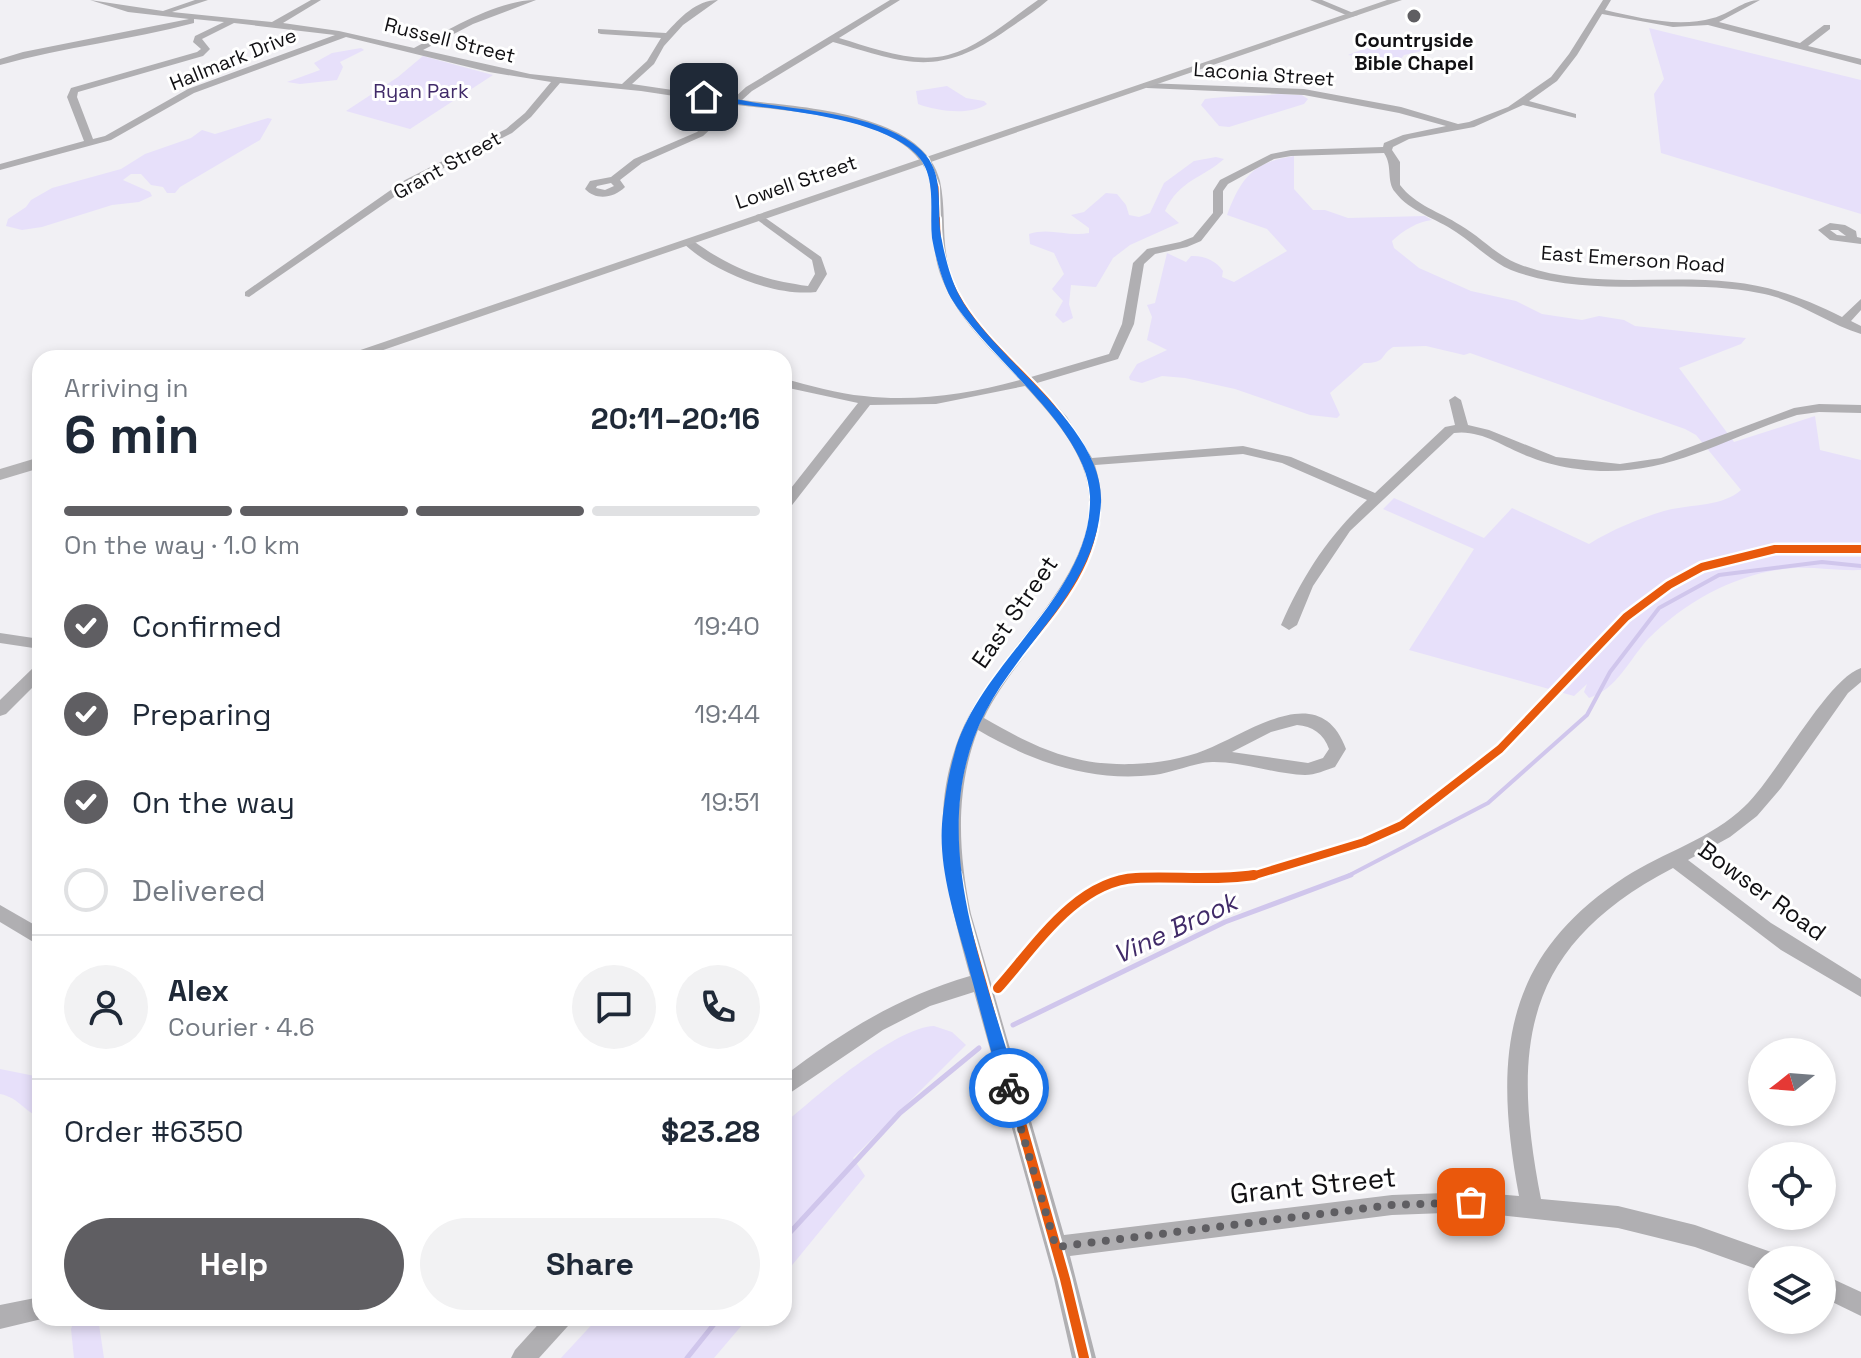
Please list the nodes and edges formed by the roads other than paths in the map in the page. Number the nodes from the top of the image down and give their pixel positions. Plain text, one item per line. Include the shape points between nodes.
1 (94, 0) edge
2 (204, 0) edge
3 (317, 0) edge
4 (532, 0) edge
5 (714, 0) edge
6 (896, 0) edge
7 (1044, 0) edge
8 (1314, 0) edge
9 (1397, 0) edge
10 (1607, 0) edge
11 (1756, 0) edge
12 (1598, 11) junction
13 (159, 14) junction
14 (1354, 15) junction
15 (200, 18) junction
16 (234, 21) junction
17 (1707, 22) junction
18 (273, 25) junction
19 (1827, 27) dead end
20 (601, 31) dead end
21 (345, 34) junction
22 (667, 36) junction
23 (832, 39) junction
24 (1802, 46) junction
25 (417, 50) junction
26 (0, 62) edge
27 (1861, 62) edge
28 (558, 80) junction
29 (1147, 85) junction
30 (624, 87) junction
31 (657, 90) joint
32 (734, 102) junction
33 (1523, 102) junction
34 (1573, 116) dead end
35 (1458, 127) junction
36 (90, 143) junction
37 (1387, 150) junction
38 (926, 160) junction
39 (0, 167) edge
40 (900, 169) junction
41 (933, 173) junction
42 (614, 180) dead end
43 (760, 217) junction
44 (688, 242) junction
45 (249, 294) dead end
46 (1861, 303) edge
47 (1843, 322) junction
48 (1861, 330) edge
49 (369, 350) edge
50 (1025, 381) junction
51 (792, 385) edge
52 (867, 400) junction
53 (1455, 400) dead end
54 (1861, 409) edge
55 (1462, 428) junction
56 (1088, 462) junction
57 (32, 465) edge
58 (0, 475) edge
59 (792, 496) edge
60 (1375, 498) junction
61 (1289, 625) dead end
62 (0, 638) edge
63 (32, 643) edge
64 (1861, 674) edge
65 (32, 679) edge
66 (0, 710) edge
67 (975, 720) junction
68 (1210, 755) junction
69 (1674, 859) junction
70 (0, 913) edge
71 (32, 933) edge
72 (979, 982) junction
73 (1861, 989) edge
74 (792, 1082) edge
75 (1532, 1208) junction
76 (1056, 1247) junction
77 (1748, 1255) edge
78 (1836, 1292) edge
79 (1861, 1304) edge
80 (32, 1311) edge
81 (0, 1317) edge
82 (553, 1326) edge
83 (523, 1358) edge
84 (1084, 1358) edge

1 - 13 street, Russell Street
2 - 13 street
3 - 18 street
4 - 25 street via 470,22
5 - 22 street via 693,11
6 - 23 street
7 - 23 street via 975,45 942,59
8 - 14 street
9 - 14 main road, Lowell Street
10 - 12 street
11 - 17 street
12 - 17 street via 1658,22
12 - 33 street via 1560,72
13 - 15 street, Russell Street
14 - 29 main road, Lowell Street
15 - 16 street, Russell Street
15 - 26 street
16 - 18 street, Russell Street
16 - 36 street via 198,38 206,49 200,54 73,91
17 - 24 street
18 - 21 street, Russell Street
19 - 24 street
20 - 22 street
21 - 25 street, Russell Street
21 - 36 street, Hallmark Drive via 194,90 114,136
22 - 30 street via 648,66
23 - 32 street
24 - 27 street
25 - 28 street, Russell Street via 504,73
28 - 30 street, Russell Street
28 - 45 street, Grant Street via 503,136 409,182
29 - 35 street, Laconia Street via 1304,92
29 - 38 main road, Lowell Street
30 - 31 street, Russell Street
31 - 32 street, East Street
32 - 38 street, East Street via 804,110 871,126
32 - 42 street via 700,134 638,161
33 - 34 street
33 - 35 street via 1483,123
35 - 37 street via 1406,137
36 - 39 street, Hallmark Drive
37 - 47 street, East Emerson Road via 1395,162 1395,185 1406,199 1518,268 1575,279 1760,289
37 - 50 street via 1291,153 1271,157 1224,182 1218,191 1218,213 1197,239 1151,251 1139,263 1128,324 1114,356
38 - 40 main road, Lowell Street
38 - 41 street, East Street
40 - 41 main road
40 - 43 main road, Lowell Street
41 - 50 street, East Street via 937,240 954,295
43 - 44 main road, Lowell Street
43 - 44 street via 817,259 821,274 812,290 752,281 720,267
44 - 49 main road, Lowell Street
46 - 47 street
47 - 48 street, East Emerson Road
50 - 52 street via 946,400
50 - 56 street, East Street via 1063,423
51 - 52 street
52 - 59 street
53 - 55 street
54 - 55 street via 1796,411 1664,460 1626,468 1553,460
55 - 60 street via 1432,443
56 - 60 street via 1243,450 1286,460
56 - 67 street, East Street via 1096,497 1077,572
57 - 58 main road
60 - 61 street via 1331,545
62 - 63 street
64 - 69 street via 1842,689 1750,811
65 - 66 street
67 - 68 street via 1048,758 1097,769 1145,769
67 - 72 street, East Street via 961,753 950,841
68 - 68 street via 1308,769 1329,763 1338,749 1320,725 1297,719
69 - 73 street, Bowser Road via 1731,907
69 - 75 street via 1587,912 1536,980 1522,1015 1516,1053 1523,1167
70 - 71 street
72 - 74 street via 935,993 896,1011
72 - 76 street, East Street
75 - 76 street, Grant Street via 1471,1202 1392,1205
75 - 77 street, Grant Street via 1618,1217
76 - 84 street, East Street
78 - 79 street
80 - 81 street
82 - 83 street

